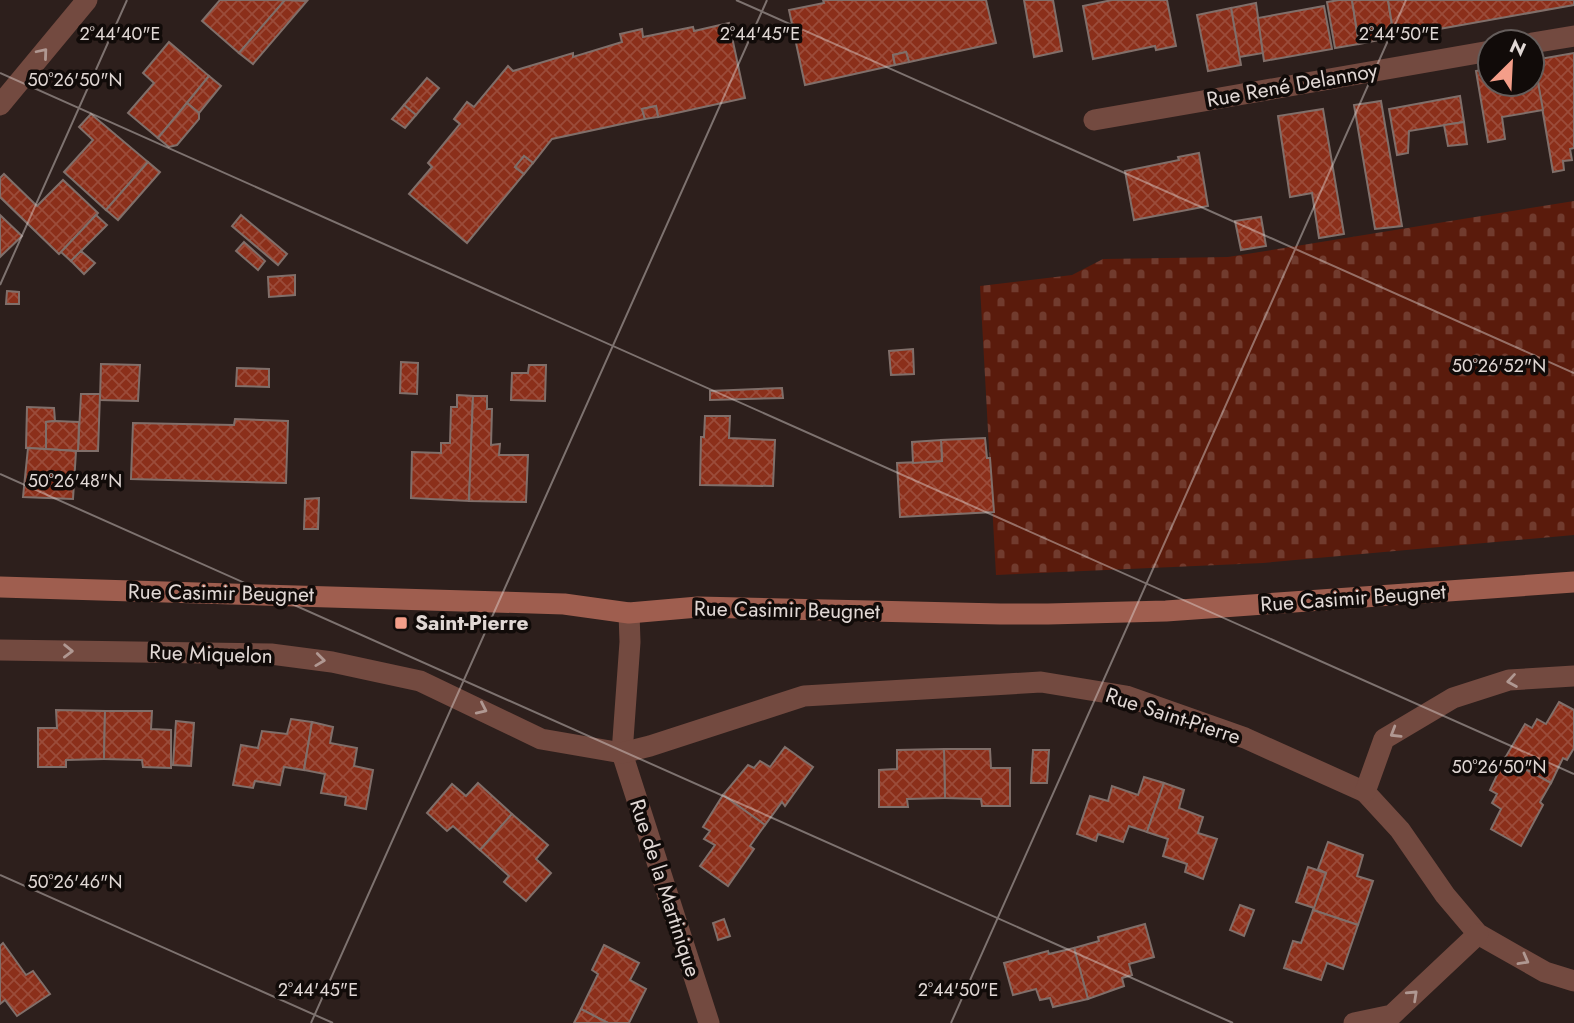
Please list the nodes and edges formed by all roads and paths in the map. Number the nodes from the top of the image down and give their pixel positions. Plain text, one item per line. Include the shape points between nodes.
1 (81, 2) edge
2 (1574, 36) edge
3 (1546, 41) edge
4 (1476, 53) edge
5 (0, 105) edge
6 (1094, 120) dead end
7 (1574, 582) edge
8 (0, 587) edge
9 (629, 613) junction
10 (0, 650) edge
11 (1574, 676) edge
12 (622, 753) junction
13 (1365, 792) junction
14 (1478, 934) junction
15 (1574, 981) edge
16 (709, 1023) edge
17 (1354, 1023) edge

5 -> 1 street
2 - 3 street
4 - 6 street, Rue René Delannoy
7 - 9 main road, Rue Casimir Beugnet via 1166,611 1000,614 698,607
8 - 9 main road, Rue Casimir Beugnet via 564,604
9 - 12 street, Rue de la Martinique
10 -> 12 street, Rue Miquelon via 271,654 332,662 420,681 541,739
11 -> 13 street via 1509,680 1453,698 1384,739
12 - 13 street, Rue Saint-Pierre via 804,696 1041,682 1126,696 1245,738
12 - 16 street, Rue de la Martinique
13 - 14 street, Rue Saint-Pierre via 1400,830 1444,895
14 -> 15 street, Rue Saint-Pierre via 1545,972
17 -> 14 street via 1392,1015

